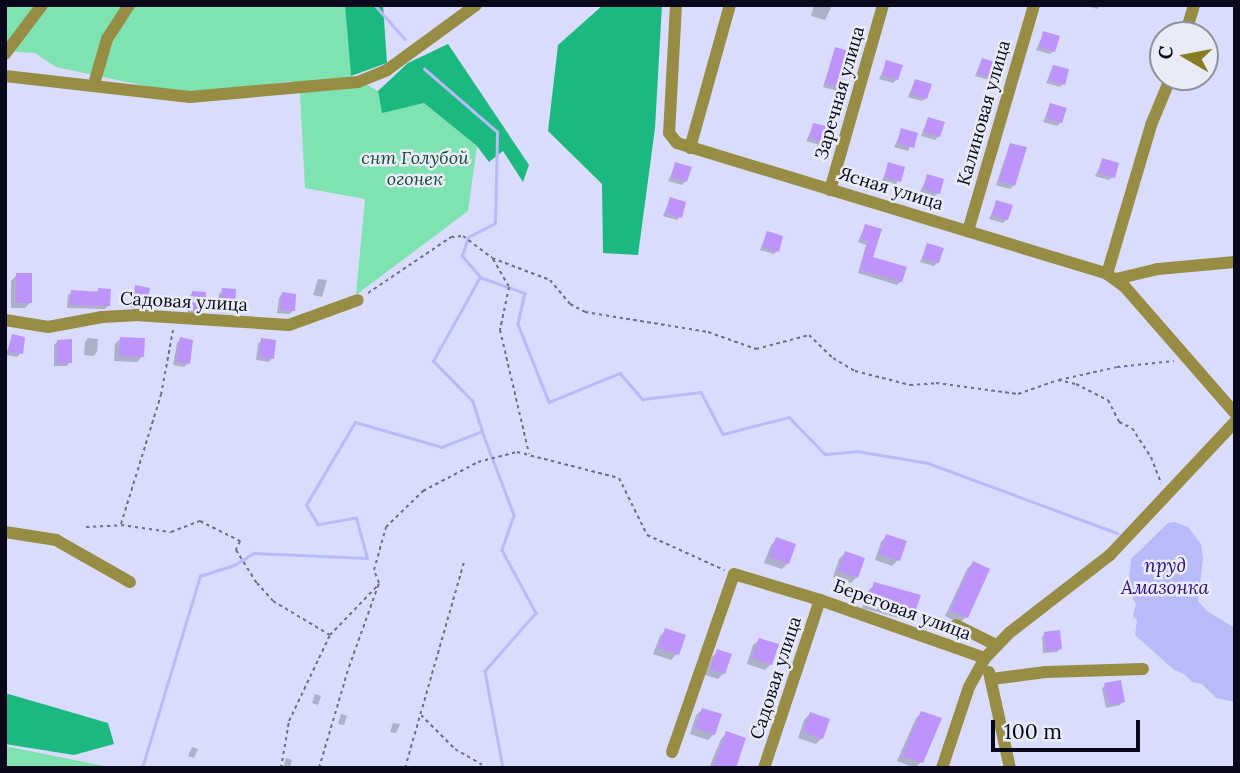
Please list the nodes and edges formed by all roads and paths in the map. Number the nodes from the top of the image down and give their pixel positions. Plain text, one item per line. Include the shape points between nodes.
1 (42, 5) edge
2 (129, 5) edge
3 (476, 5) edge
4 (676, 5) edge
5 (730, 5) edge
6 (883, 5) edge
7 (1034, 5) edge
8 (5, 54) edge
9 (5, 76) edge
10 (94, 84) junction
11 (1165, 91) edge
12 (690, 148) junction
13 (830, 190) junction
14 (968, 231) junction
15 (492, 258) junction
16 (1235, 262) edge
17 (1140, 275) junction
18 (1111, 277) junction
19 (1135, 298) junction
20 (358, 300) joint
21 (175, 319) junction
22 (5, 320) edge
23 (1186, 359) junction
24 (1058, 380) junction
25 (1235, 414) edge
26 (1235, 422) edge
27 (529, 456) junction
28 (1163, 501) junction
29 (121, 525) junction
30 (86, 527) dead end
31 (5, 532) edge
32 (464, 562) dead end
33 (734, 574) junction
34 (130, 582) dead end
35 (379, 583) junction
36 (820, 600) junction
37 (956, 625) dead end
38 (330, 635) junction
39 (996, 645) junction
40 (985, 658) junction
41 (1143, 669) dead end
42 (992, 679) junction
43 (420, 715) junction
44 (672, 752) dead end
45 (281, 768) edge
46 (319, 768) edge
47 (405, 768) edge
48 (488, 768) edge
49 (764, 768) edge
50 (942, 768) edge
51 (1010, 768) edge

1 - 8 street
2 - 10 street via 107,39
3 - 10 street via 387,69 358,82 190,97
4 - 12 street, Ясная улица via 669,133
5 - 12 street
6 - 13 street, Заречная улица
7 - 14 street, Калиновая улица
9 - 10 street
11 - 18 street via 1151,125
12 - 13 street, Ясная улица
13 - 14 street, Ясная улица
14 - 18 street, Ясная улица
15 - 20 path via 463,236 451,237
15 - 24 path via 550,280 570,304 585,312 708,332 756,349 809,335 855,371 911,385 936,383 1018,394
15 - 27 path via 509,287 499,330
16 - 17 street via 1158,269
17 - 18 street
17 - 19 street
18 - 19 street
19 - 23 street
20 - 21 street, Садовая улица via 289,325
21 - 22 street, Садовая улица via 102,317 48,327
21 - 29 path via 160,395
23 - 24 path
23 - 25 street
24 - 28 path via 1108,400 1119,422 1132,428 1151,457
26 - 28 street
27 - 33 path via 618,478 647,535
27 - 35 path via 517,452 478,462 423,491 386,527 374,569
28 - 39 street via 1101,562
29 - 30 path
29 - 38 path via 171,533 200,521 240,541 236,551 273,601
31 - 34 street via 56,540
32 - 43 path
33 - 36 street, Береговая улица
33 - 44 street
35 - 38 path
35 - 46 path
36 - 40 street, Береговая улица
36 - 49 street, Садовая улица
37 - 39 street
38 - 45 path via 289,721
39 - 40 street
40 - 42 street
40 - 50 street, Береговая улица via 969,687
41 - 42 street
42 - 51 street
43 - 47 path
43 - 48 path via 455,749

